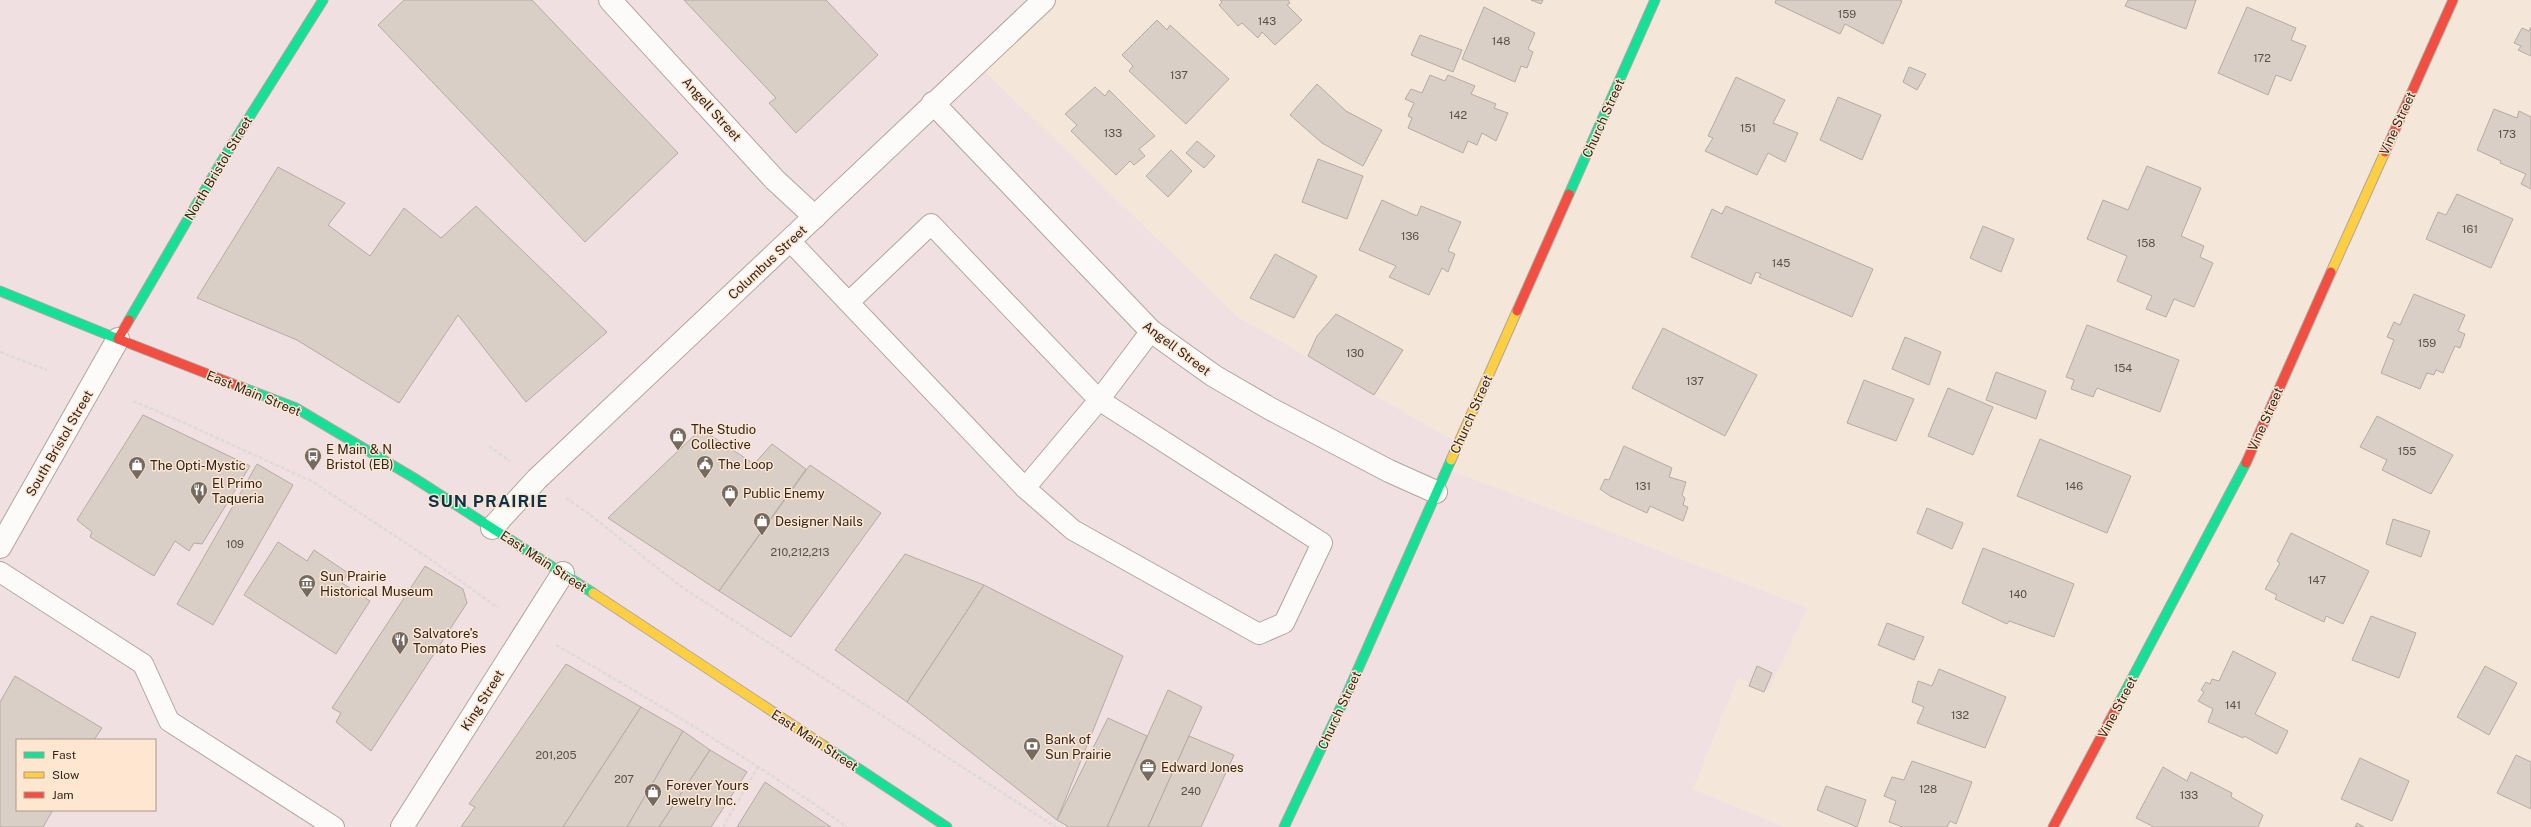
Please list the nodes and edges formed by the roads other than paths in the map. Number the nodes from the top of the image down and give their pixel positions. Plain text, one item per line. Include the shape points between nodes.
1 (323, 0) edge
2 (610, 0) edge
3 (1044, 0) edge
4 (1655, 0) edge
5 (2453, 0) edge
6 (933, 103) junction
7 (815, 217) junction
8 (790, 241) junction
9 (0, 291) edge
10 (849, 302) junction
11 (1151, 331) junction
12 (118, 339) junction
13 (1099, 400) junction
14 (1025, 488) junction
15 (1436, 492) junction
16 (492, 528) junction
17 (0, 547) edge
18 (0, 572) edge
19 (562, 573) junction
20 (334, 827) edge
21 (402, 827) edge
22 (948, 827) edge
23 (1284, 827) edge
24 (2053, 827) edge

1 - 12 street, North Bristol Street via 223,159
2 - 7 street, Angell Street via 775,180
3 - 6 street, Columbus Street
4 - 15 street, Church Street
5 - 24 street, Vine Street via 2239,478
6 - 7 street, Columbus Street
6 - 11 street, Angell Street
7 - 8 street, Columbus Street
8 - 10 lane
8 - 16 street, Columbus Street via 537,479
9 - 12 street, East Main Street
10 - 13 lane via 931,224
10 - 14 lane
11 - 13 lane
11 - 15 street, Angell Street via 1214,376 1269,408
12 - 16 street, East Main Street via 296,408
12 - 17 street, South Bristol Street
13 - 14 lane
13 - 14 lane via 1322,543 1284,623 1259,634 1073,530
15 - 23 street, Church Street
16 - 19 street, East Main Street
18 - 20 lane via 143,664 168,721
19 - 21 street, King Street
19 - 22 street, East Main Street

